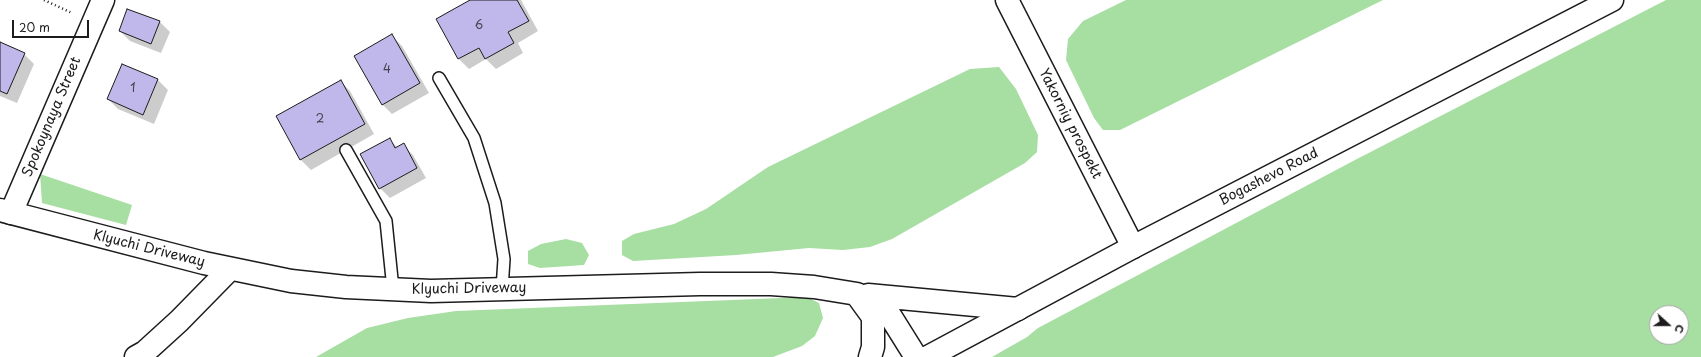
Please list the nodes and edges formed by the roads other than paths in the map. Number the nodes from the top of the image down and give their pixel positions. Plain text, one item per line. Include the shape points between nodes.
1 (103, 0) edge
2 (1007, 0) edge
3 (1612, 0) edge
4 (439, 78) dead end
5 (346, 150) dead end
6 (6, 211) edge
7 (1134, 247) junction
8 (230, 269) junction
9 (393, 289) junction
10 (502, 289) junction
11 (857, 294) junction
12 (1018, 309) junction
13 (136, 357) edge
14 (870, 357) edge
15 (916, 357) edge
16 (928, 357) edge

1 - 6 street, Spokoynaya Street
2 - 7 street, Yakorniy prospekt
3 - 7 street, Bogashevo Road
4 - 10 lane via 474,138 494,203 504,258
5 - 9 lane via 386,221
6 - 8 street, Klyuchi Driveway
7 - 12 street, Bogashevo Road
8 - 9 street, Klyuchi Driveway via 291,281
8 - 13 street via 179,321
9 - 10 street, Klyuchi Driveway
10 - 11 street, Klyuchi Driveway via 771,284
11 - 12 street
11 - 14 street via 873,317 873,348
11 - 15 street, Klyuchi Driveway via 886,309
12 - 16 street, Bogashevo Road

